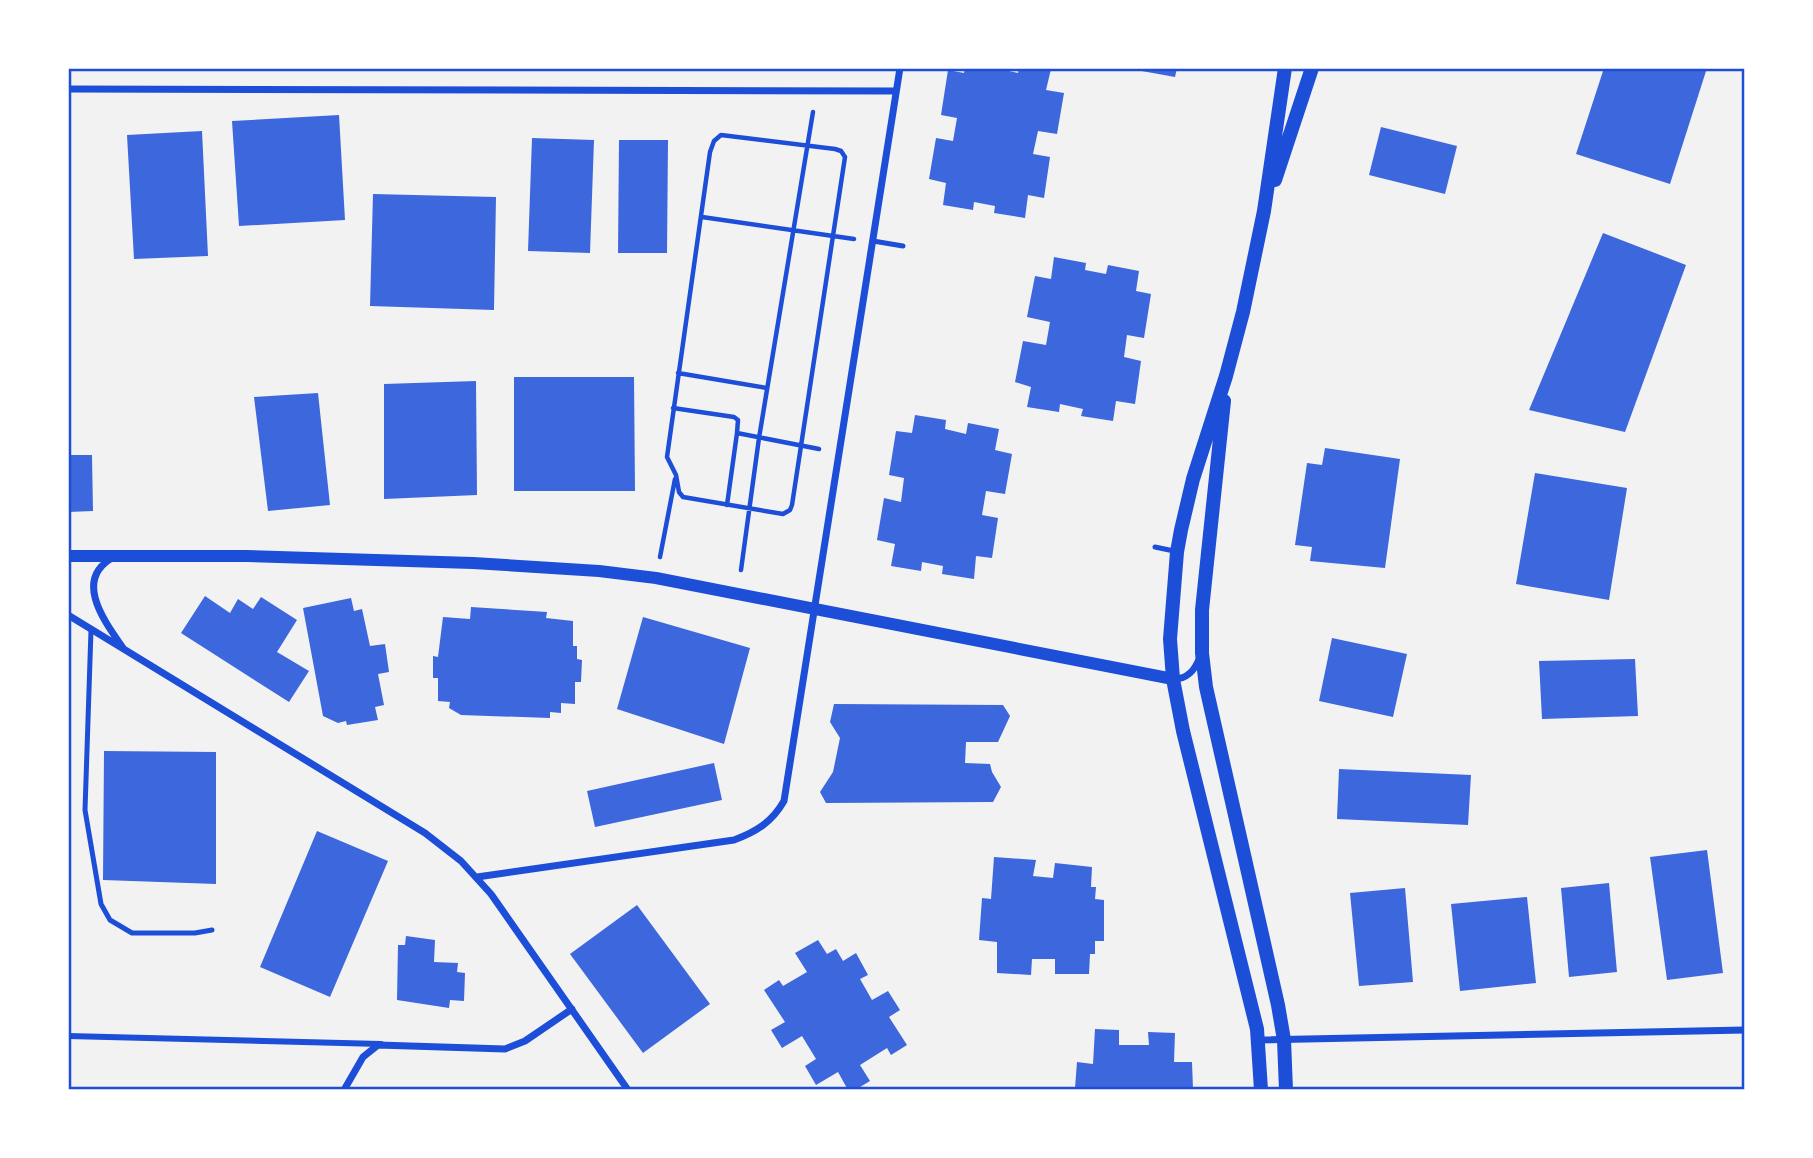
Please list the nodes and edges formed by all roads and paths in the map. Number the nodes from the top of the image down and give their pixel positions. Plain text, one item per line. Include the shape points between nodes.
1 (900, 68) edge
2 (1285, 68) edge
3 (1312, 68) edge
4 (68, 89) edge
5 (816, 90) junction
6 (896, 91) junction
7 (807, 145) junction
8 (1264, 211) junction
9 (702, 217) junction
10 (794, 230) junction
11 (834, 236) junction
12 (873, 241) junction
13 (903, 246) dead end
14 (678, 373) junction
15 (1226, 376) junction
16 (767, 388) junction
17 (673, 408) junction
18 (737, 433) junction
19 (760, 438) junction
20 (802, 445) junction
21 (841, 453) junction
22 (676, 475) junction
23 (727, 505) junction
24 (749, 509) junction
25 (1155, 547) dead end
26 (1177, 552) junction
27 (121, 555) junction
28 (68, 556) edge
29 (656, 578) junction
30 (737, 594) junction
31 (815, 610) junction
32 (68, 615) edge
33 (91, 630) junction
34 (1201, 642) junction
35 (125, 651) junction
36 (1173, 679) junction
37 (477, 877) junction
38 (212, 930) dead end
39 (572, 1009) junction
40 (1745, 1030) edge
41 (68, 1036) edge
42 (1259, 1040) junction
43 (1284, 1040) junction
44 (386, 1044) junction
45 (344, 1090) edge
46 (628, 1090) edge
47 (1261, 1090) edge
48 (1286, 1090) edge

1 - 6 street
2 - 8 main road
3 - 8 main road
4 - 5 street
5 - 6 street
5 - 7 path
6 - 12 street
7 - 9 path via 718,137 710,152
7 - 10 path
7 - 11 path via 838,150 845,157
8 - 15 main road
9 - 10 path
9 - 14 path
10 - 11 path
10 - 16 path
11 - 12 path
11 - 20 path
12 - 13 lane
12 - 21 street
14 - 16 path
14 - 17 path
15 - 26 main road via 1193,479
15 - 34 main road
16 - 19 path
17 - 18 path via 733,416 738,420
17 - 22 path via 667,457
18 - 19 path
18 - 23 path
19 - 20 path
19 - 24 path
20 - 21 path
20 - 24 path via 790,510 781,514
21 - 31 street
22 - 23 path via 683,496
22 - 29 path
23 - 24 path
24 - 30 path
25 - 26 lane
26 - 36 main road via 1170,639
27 - 28 street
27 - 29 street via 473,563
27 - 35 street via 100,568 93,592
29 - 30 street
30 - 31 street
31 - 36 street
31 - 37 street via 784,801 762,827 722,843
32 - 33 street
33 - 35 street
33 - 38 lane via 85,810 101,904 110,920 132,933
34 - 36 street via 1195,668 1183,678
34 - 43 main road via 1206,687
35 - 37 street via 425,833
36 - 42 main road
37 - 39 street
39 - 44 street via 505,1049
39 - 46 street
40 - 43 street
41 - 44 street
42 - 43 street
42 - 47 main road
43 - 48 main road
44 - 45 street via 375,1046 363,1057

